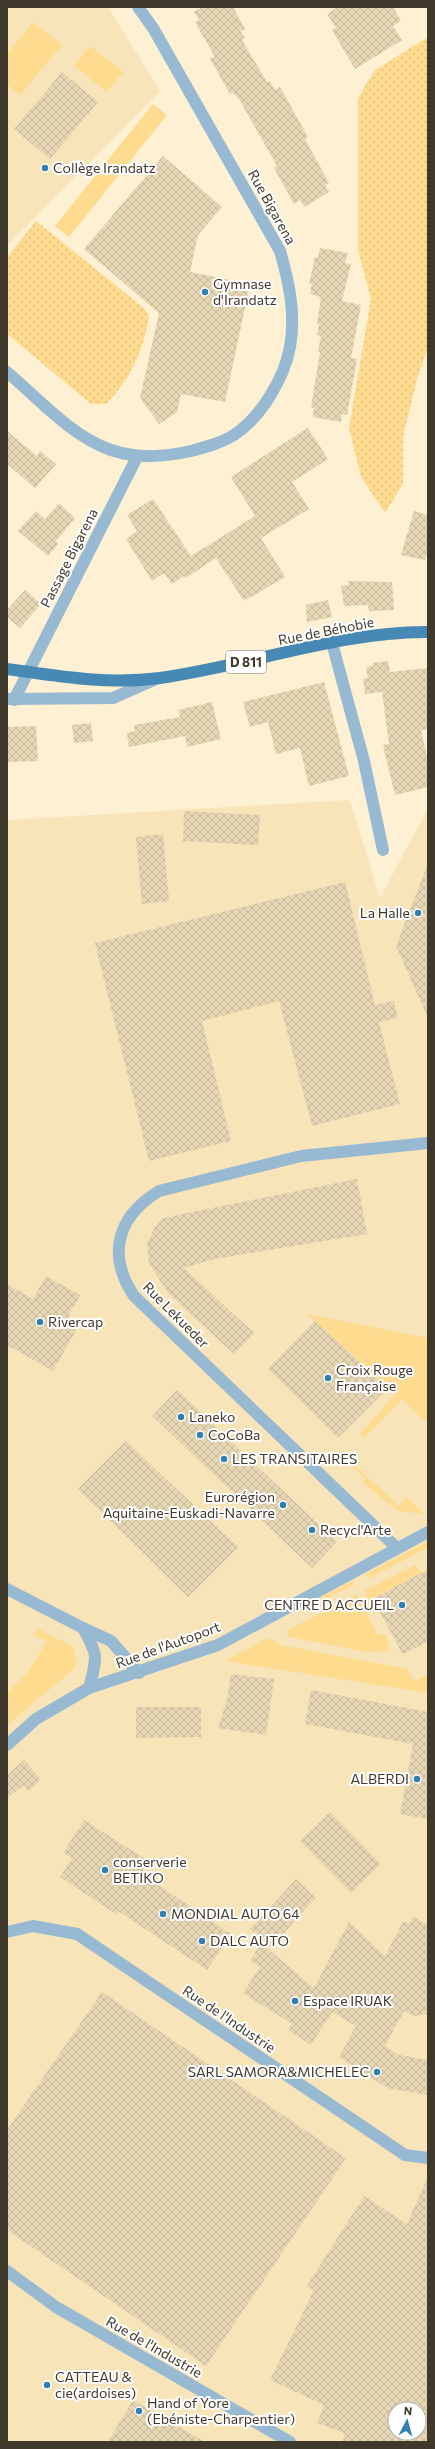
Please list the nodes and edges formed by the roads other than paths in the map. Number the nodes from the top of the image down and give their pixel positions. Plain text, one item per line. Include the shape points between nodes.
1 (138, 7) edge
2 (7, 372) edge
3 (137, 457) junction
4 (412, 632) junction
5 (428, 632) edge
6 (428, 636) edge
7 (332, 643) junction
8 (7, 669) edge
9 (27, 672) junction
10 (160, 678) junction
11 (10, 700) edge
12 (383, 850) dead end
13 (428, 1143) edge
14 (428, 1532) edge
15 (397, 1548) junction
16 (7, 1589) edge
17 (83, 1628) junction
18 (139, 1673) junction
19 (89, 1688) junction
20 (7, 1744) edge
21 (7, 1932) edge
22 (428, 2158) edge
23 (7, 2271) edge
24 (290, 2442) edge

1 - 3 street, Rue Bigarena via 153,28 280,251 289,282 292,317 290,347 281,374 268,399 234,434 212,446 174,455
2 - 3 street, Rue Bigarena via 85,438
3 - 9 street, Passage Bigarena
4 - 5 main road, Rue de Béhobie
4 - 6 main road, Rue de Béhobie / D 811
4 - 7 main road, Rue de Béhobie / D 811
7 - 10 main road, Rue de Béhobie / D 811
7 - 12 street via 364,761
8 - 9 main road, Rue de Béhobie / D 811
9 - 10 main road, Rue de Béhobie / D 811 via 68,678 120,681
9 - 11 street, Passage Bigarena
10 - 11 street via 113,698
13 - 15 street, Rue Lekueder via 302,1156 159,1191 140,1203 132,1212 124,1227 119,1256 126,1284 134,1296
14 - 15 street, Rue de l'Autoport
15 - 18 street, Rue de l'Autoport via 218,1645
16 - 17 street
17 - 18 street via 111,1641
17 - 19 street via 94,1648 96,1665
18 - 19 street, Rue de l'Autoport
19 - 20 street, Rue de l'Autoport via 36,1719
21 - 22 street, Rue de l'Industrie via 33,1926 76,1934 405,2155
23 - 24 street, Rue de l'Industrie via 56,2307

